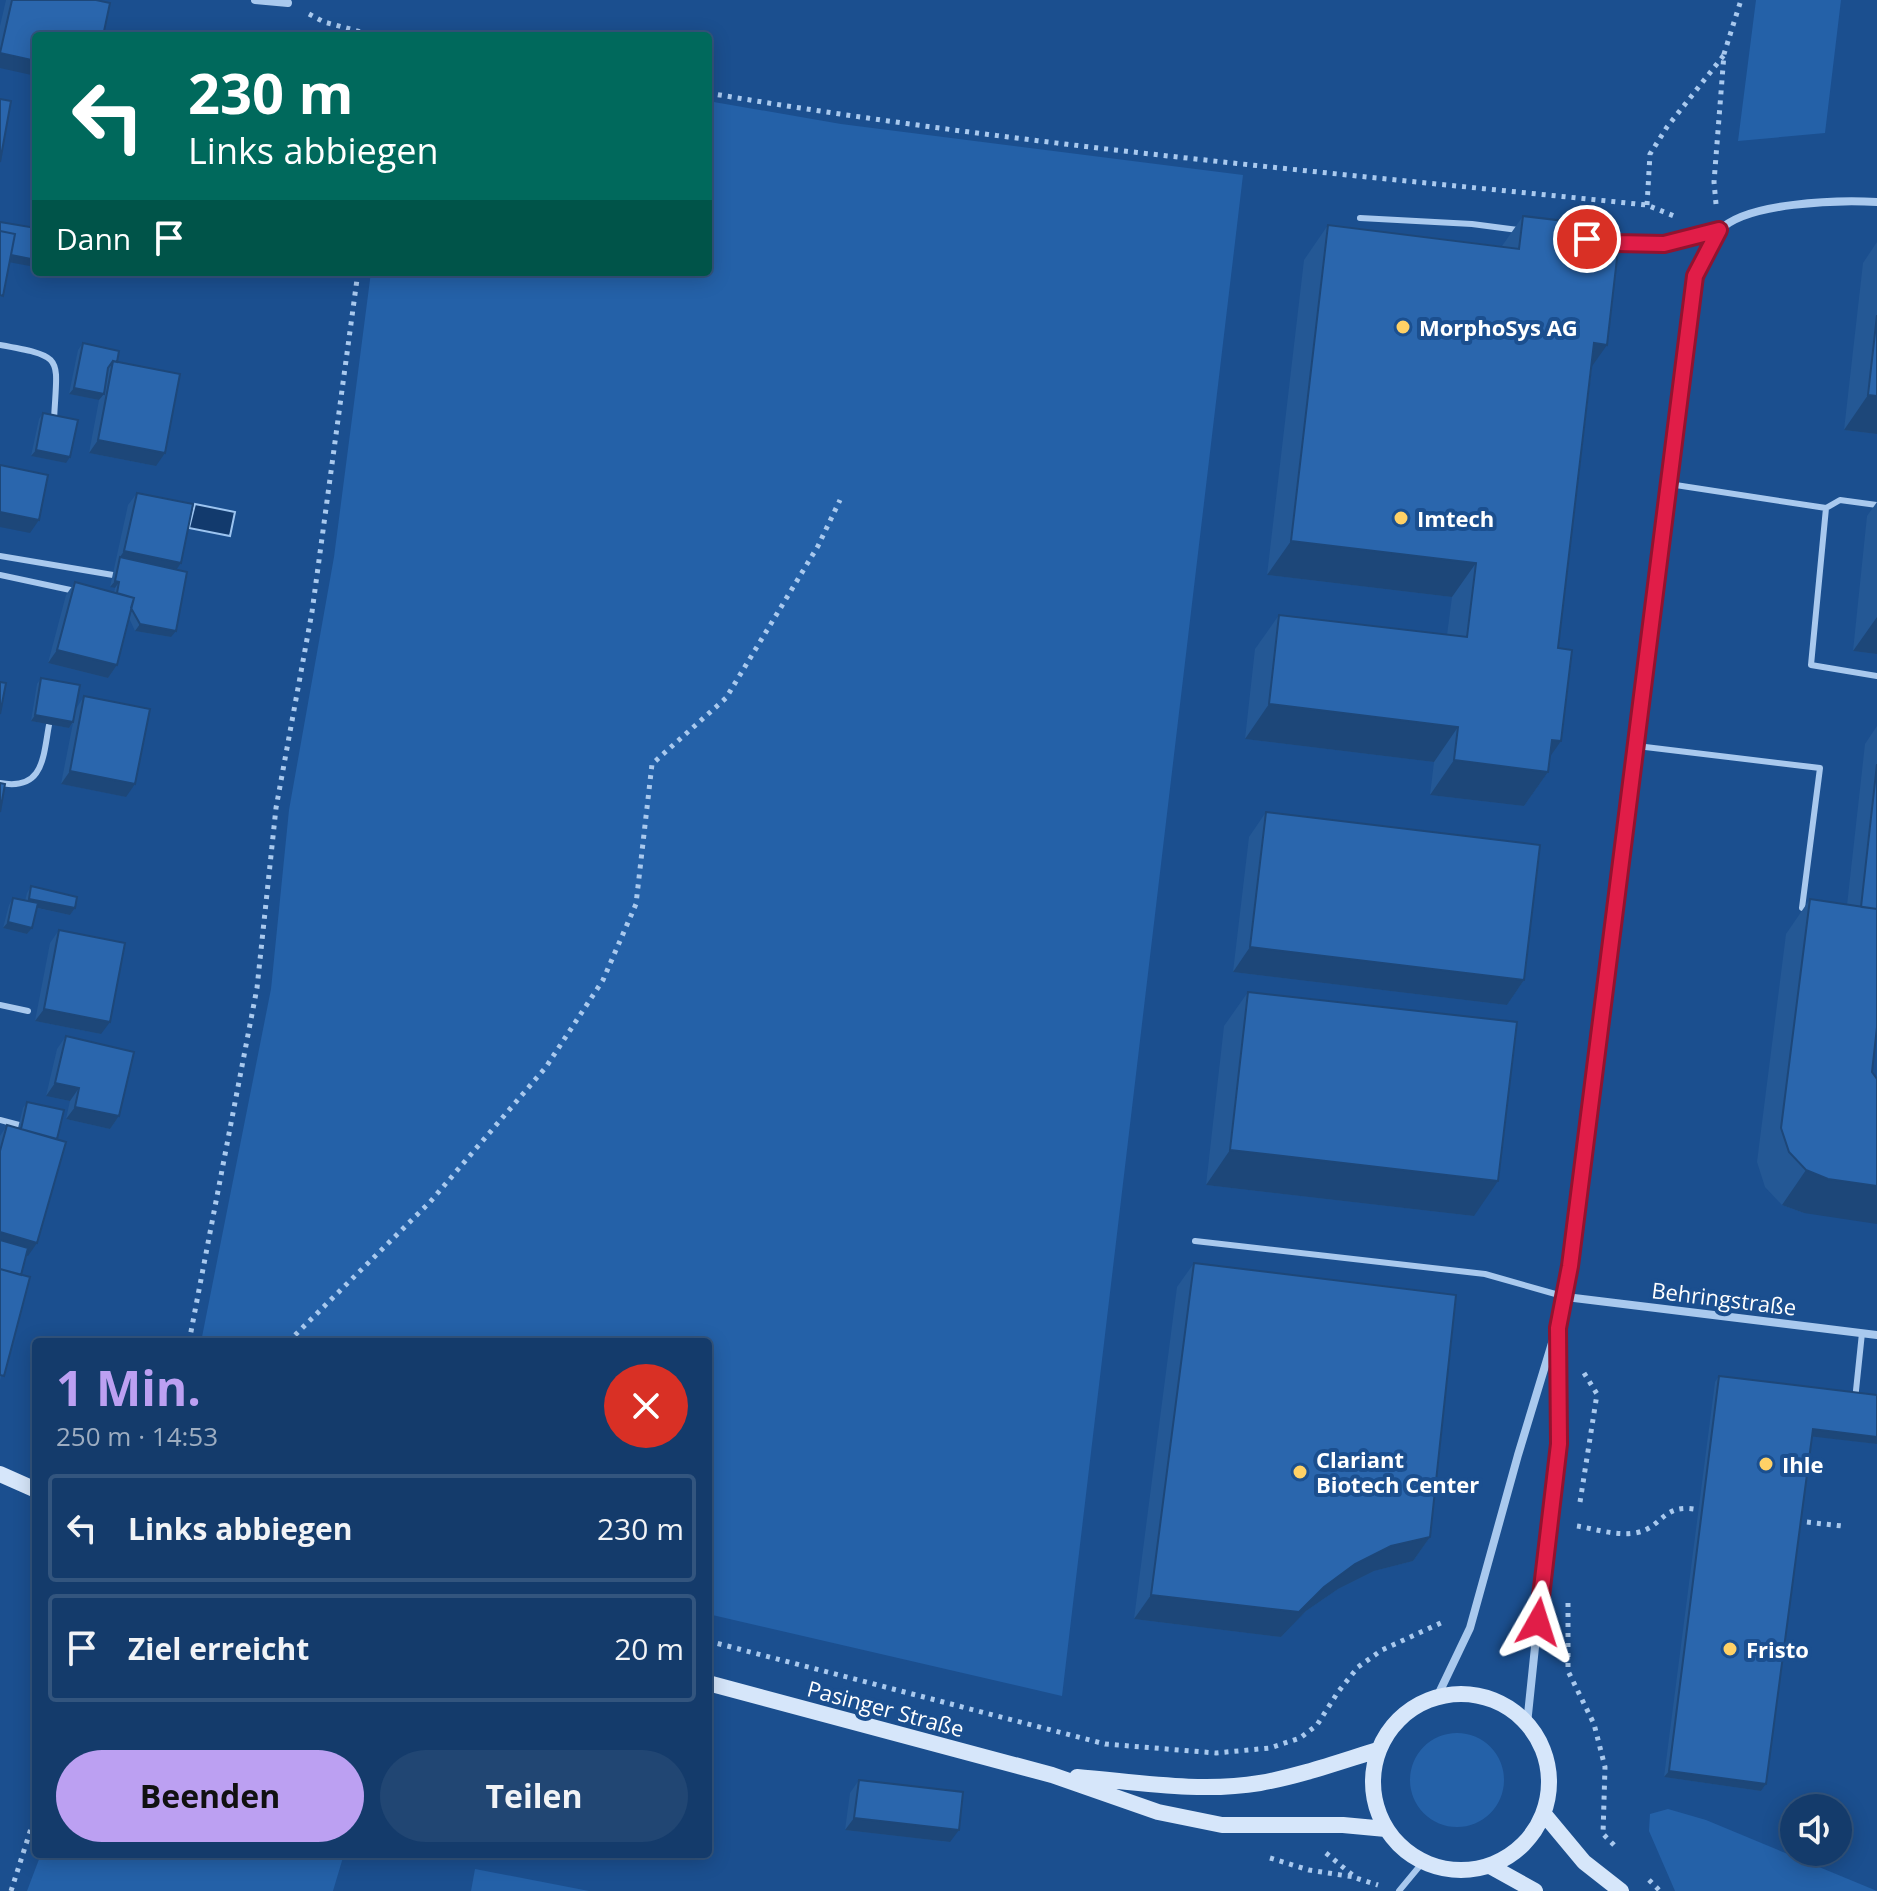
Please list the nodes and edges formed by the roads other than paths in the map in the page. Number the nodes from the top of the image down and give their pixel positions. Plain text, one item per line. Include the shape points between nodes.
1 (255, 0) edge
2 (288, 3) dead end
3 (1877, 202) edge
4 (1360, 218) dead end
5 (1719, 230) junction
6 (1530, 232) edge
7 (1602, 241) edge
8 (0, 345) edge
9 (54, 422) edge
10 (1669, 484) junction
11 (1877, 505) edge
12 (1826, 508) junction
13 (0, 556) edge
14 (0, 575) edge
15 (113, 575) edge
16 (87, 593) edge
17 (1877, 676) edge
18 (49, 725) edge
19 (1637, 746) junction
20 (0, 783) edge
21 (1802, 908) dead end
22 (0, 1005) edge
23 (28, 1011) dead end
24 (0, 1120) edge
25 (19, 1125) edge
26 (1195, 1241) dead end
27 (1566, 1297) junction
28 (1558, 1328) junction
29 (1862, 1333) junction
30 (1877, 1335) edge
31 (1855, 1400) edge
32 (0, 1474) edge
33 (32, 1488) edge
34 (712, 1684) edge
35 (1438, 1695) junction
36 (1527, 1724) junction
37 (1378, 1750) junction
38 (1052, 1775) junction
39 (1544, 1814) junction
40 (1386, 1829) junction
41 (1423, 1862) junction
42 (1490, 1866) junction
43 (1399, 1891) edge
44 (1535, 1891) edge
45 (1621, 1891) edge

1 - 2 street
3 - 5 street via 1838,200 1755,211
4 - 6 lane
5 - 7 lane via 1664,244
5 - 10 street via 1695,276
8 - 9 lane via 50,357 58,371
10 - 12 lane
10 - 19 street
11 - 12 lane via 1840,500
12 - 17 lane via 1811,665
13 - 15 lane
14 - 16 lane
18 - 20 lane via 33,778
19 - 21 lane via 1820,768
19 - 27 street
22 - 23 lane
24 - 25 lane
26 - 27 lane via 1485,1274
27 - 28 street
27 - 29 street, Behringstraße
28 - 35 street via 1470,1628
28 - 36 street via 1559,1444
29 - 30 street, Behringstraße
29 - 31 lane
32 - 33 main road
34 - 38 main road, Pasinger Straße
35 - 36 main road via 1492,1699
35 - 37 main road via 1406,1712
36 - 39 main road via 1548,1766
37 - 38 main road, Pasinger Straße via 1303,1774 1245,1784 1205,1787
37 - 40 main road via 1375,1804
38 - 40 main road, Pasinger Straße via 1158,1812 1222,1825
39 - 42 main road via 1513,1854
39 - 45 main road via 1584,1862
40 - 41 main road
41 - 42 main road via 1445,1869
41 - 43 lane
42 - 44 main road

